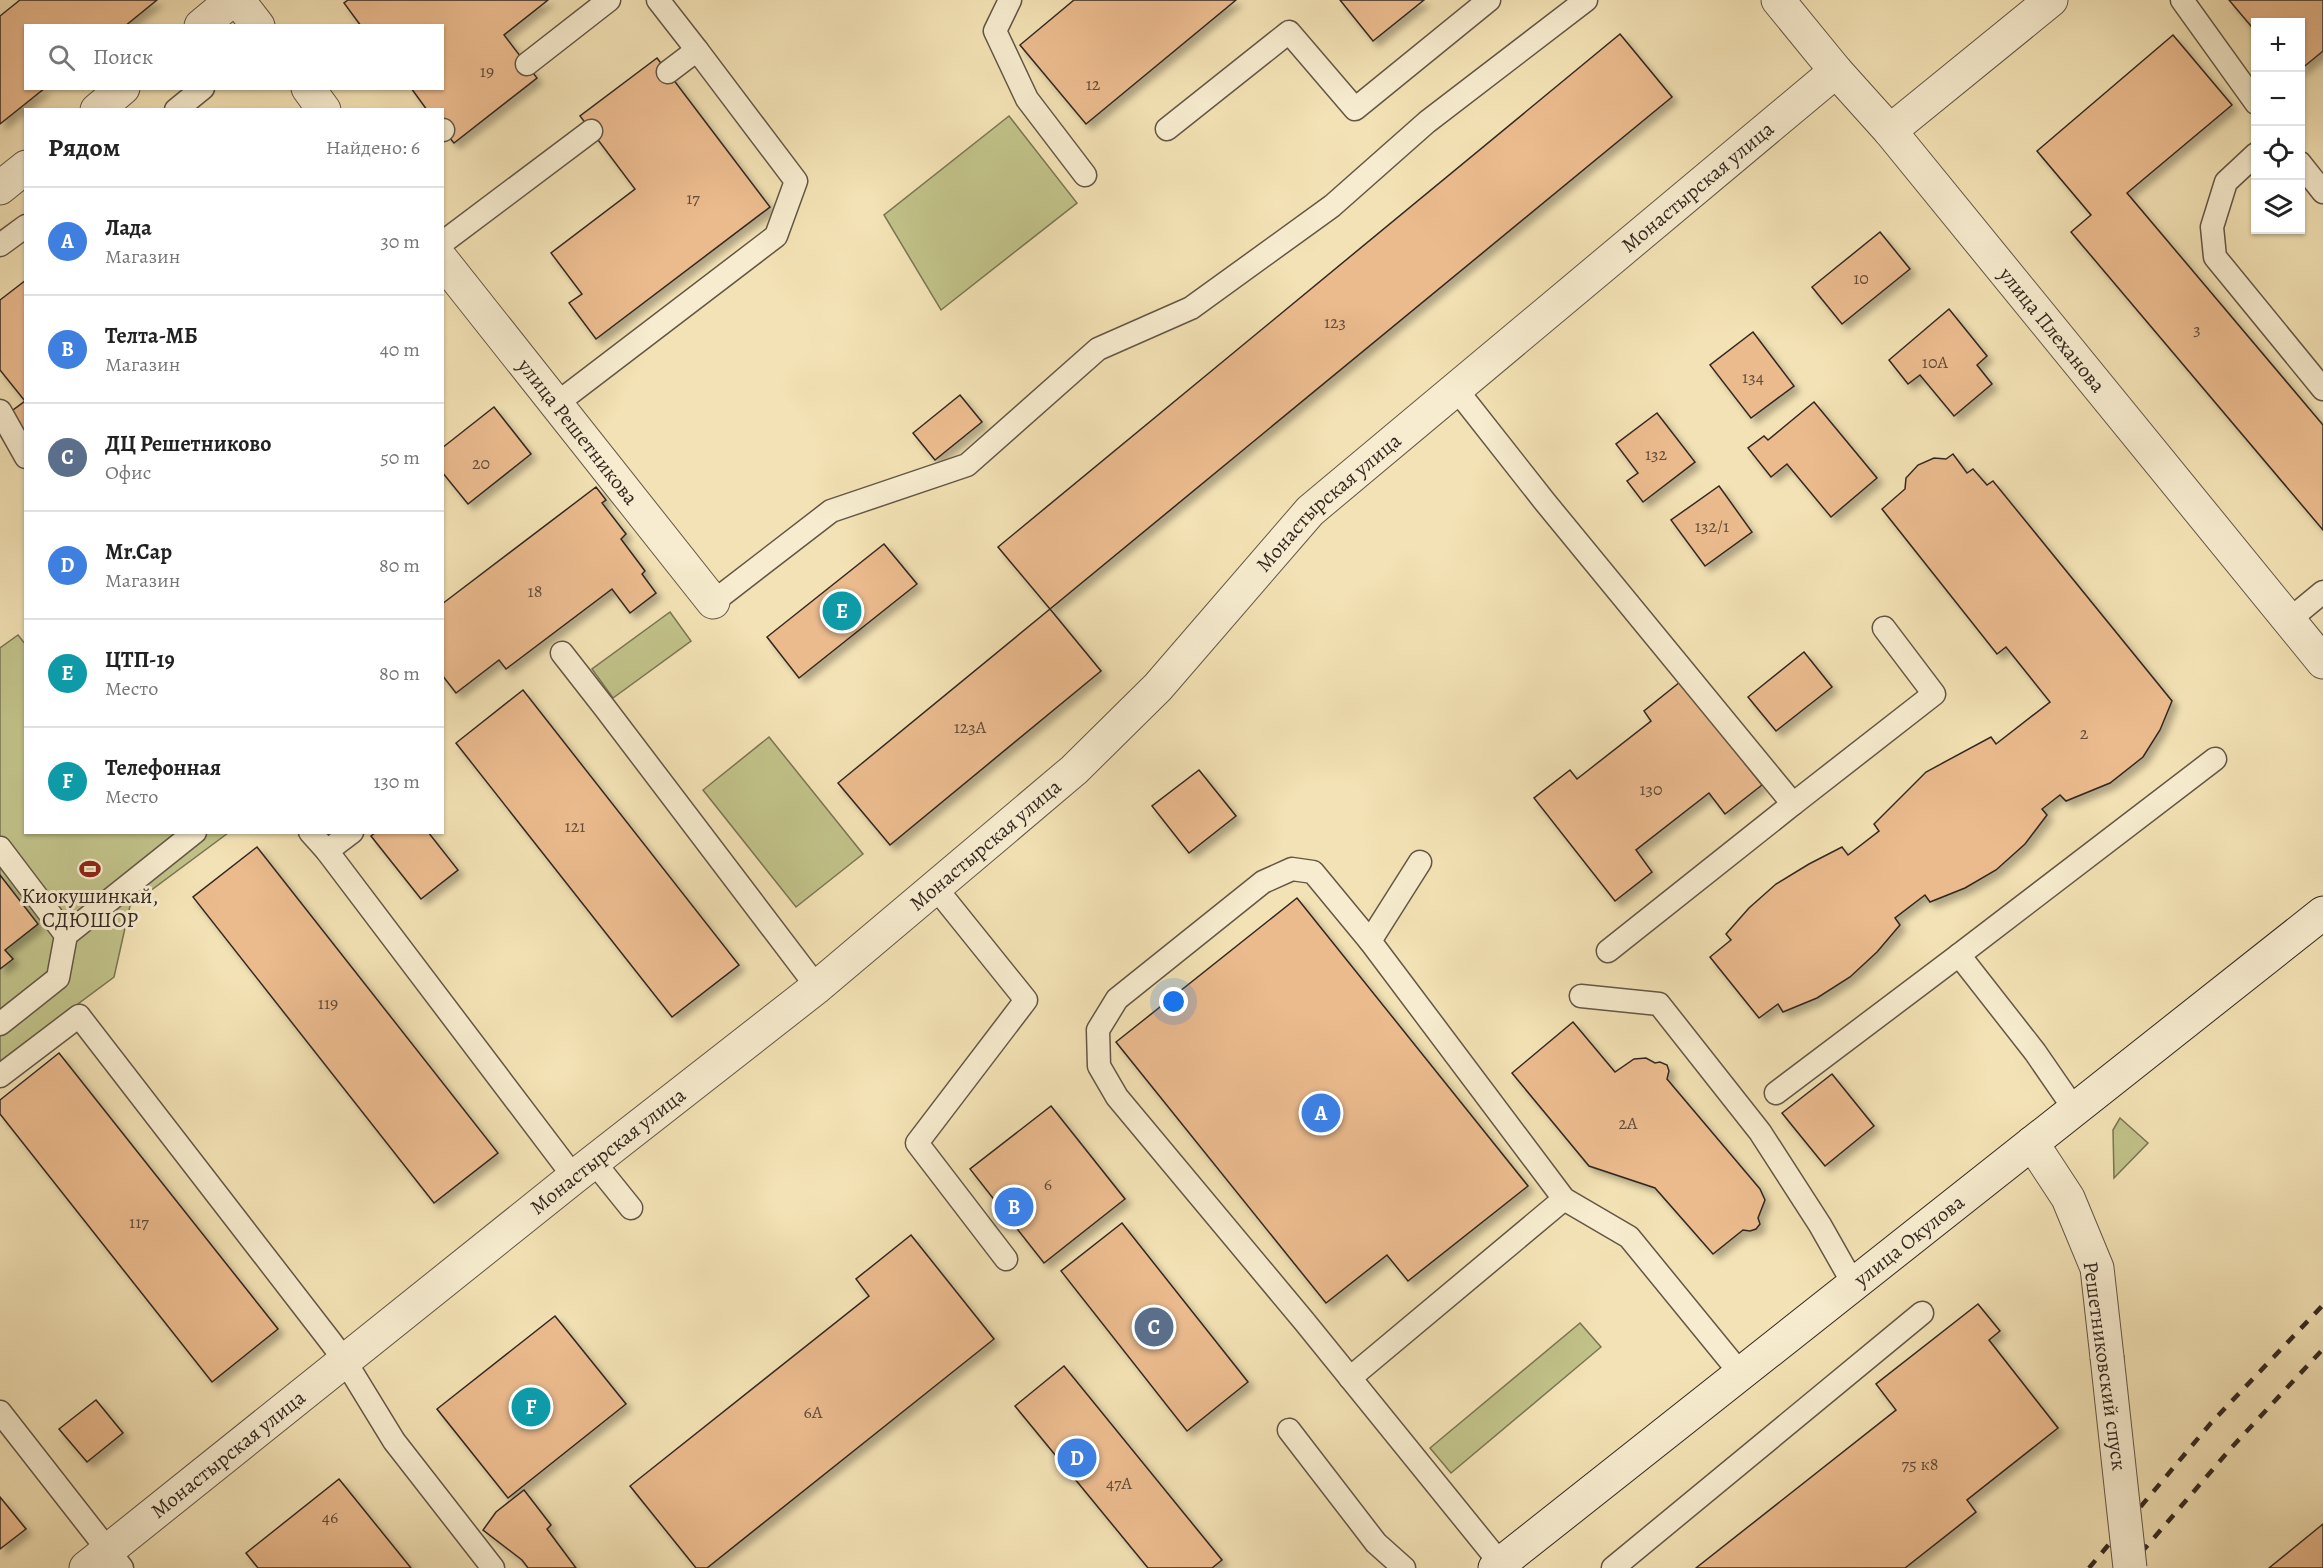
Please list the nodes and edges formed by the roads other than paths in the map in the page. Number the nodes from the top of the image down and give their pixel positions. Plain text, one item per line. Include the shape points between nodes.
1 (232, 0) edge
2 (238, 0) edge
3 (609, 0) edge
4 (658, 0) edge
5 (1010, 0) edge
6 (1489, 0) edge
7 (1586, 0) edge
8 (1778, 0) edge
9 (2051, 0) edge
10 (2182, 0) edge
11 (203, 24) edge
12 (256, 24) edge
13 (697, 50) junction
14 (527, 64) dead end
15 (1836, 71) junction
16 (668, 72) dead end
17 (121, 90) edge
18 (201, 90) edge
19 (309, 90) edge
20 (2251, 96) edge
21 (99, 108) edge
22 (178, 108) edge
23 (323, 108) edge
24 (1167, 129) dead end
25 (591, 130) dead end
26 (1890, 130) junction
27 (2251, 159) edge
28 (2305, 168) edge
29 (24, 169) edge
30 (1085, 175) dead end
31 (0, 188) edge
32 (2323, 192) edge
33 (24, 227) edge
34 (444, 241) edge
35 (0, 245) edge
36 (444, 263) edge
37 (1456, 389) junction
38 (2323, 389) edge
39 (556, 404) junction
40 (0, 411) edge
41 (24, 453) edge
42 (2323, 592) edge
43 (713, 602) joint
44 (2289, 620) junction
45 (1884, 628) dead end
46 (562, 653) dead end
47 (2323, 662) edge
48 (2215, 759) dead end
49 (1793, 804) junction
50 (192, 834) edge
51 (312, 834) edge
52 (349, 834) edge
53 (0, 848) edge
54 (327, 851) junction
55 (1420, 862) dead end
56 (935, 887) junction
57 (2323, 913) edge
58 (66, 934) junction
59 (1370, 941) junction
60 (1608, 951) dead end
61 (1959, 955) junction
62 (817, 987) junction
63 (1581, 996) dead end
64 (0, 1024) edge
65 (0, 1077) edge
66 (1776, 1093) dead end
67 (2075, 1110) junction
68 (2032, 1143) junction
69 (584, 1169) junction
70 (1564, 1199) junction
71 (631, 1208) dead end
72 (1006, 1259) dead end
73 (1854, 1285) junction
74 (1922, 1313) dead end
75 (345, 1360) junction
76 (1741, 1374) junction
77 (1350, 1378) junction
78 (0, 1412) edge
79 (1289, 1430) dead end
80 (105, 1562) edge
81 (1498, 1566) edge
82 (493, 1568) edge
83 (1404, 1568) edge
84 (1613, 1568) edge
85 (2130, 1568) edge

1 - 11 street
2 - 12 street
3 - 14 lane
4 - 13 lane
5 - 30 lane via 995,31 1027,99
6 - 24 lane via 1355,109 1289,32
7 - 43 lane via 1427,122 1332,206 1191,308 1098,349 967,465 831,511
8 - 15 street, улица Плеханова
9 - 26 street
10 - 20 lane
13 - 16 lane
13 - 39 lane via 796,181 776,236
15 - 26 street, улица Плеханова
15 - 37 street, Монастырская улица
17 - 21 street
18 - 22 lane
19 - 23 street
25 - 34 lane
26 - 44 street, улица Плеханова
27 - 38 lane via 2226,182 2212,226 2215,257
28 - 32 lane
29 - 31 street
33 - 35 lane
36 - 39 street, улица Решетникова
37 - 49 lane
37 - 56 street, Монастырская улица via 1310,511 1158,687 1074,770
39 - 43 street, улица Решетникова
40 - 41 lane
42 - 44 lane
44 - 47 street, улица Плеханова
45 - 49 lane via 1934,694
46 - 62 lane
48 - 61 lane
49 - 60 lane
50 - 58 lane
51 - 54 lane
52 - 54 lane
53 - 58 lane
54 - 69 lane
55 - 59 lane
56 - 62 street, Монастырская улица
56 - 72 lane via 1026,1000 917,1143
57 - 67 street, улица Окулова
58 - 64 lane via 58,978
59 - 70 lane
59 - 77 lane via 1313,872 1292,869 1263,882 1117,999 1098,1030 1098,1066 1117,1097
61 - 66 lane
61 - 67 lane via 2036,1052
62 - 69 street, Монастырская улица
63 - 73 lane via 1659,1004 1760,1132
65 - 75 lane via 79,1016
67 - 68 street, улица Окулова
68 - 73 street, улица Окулова
68 - 85 street, Решетниковский спуск, bridge via 2068,1198 2097,1268
69 - 71 lane
69 - 75 street, Монастырская улица
70 - 76 lane via 1629,1237
70 - 77 lane
73 - 76 street, улица Окулова
74 - 84 lane
75 - 80 street, Монастырская улица
75 - 82 lane via 394,1441
76 - 81 street, улица Окулова
77 - 81 lane
78 - 80 lane
79 - 83 lane via 1376,1543

